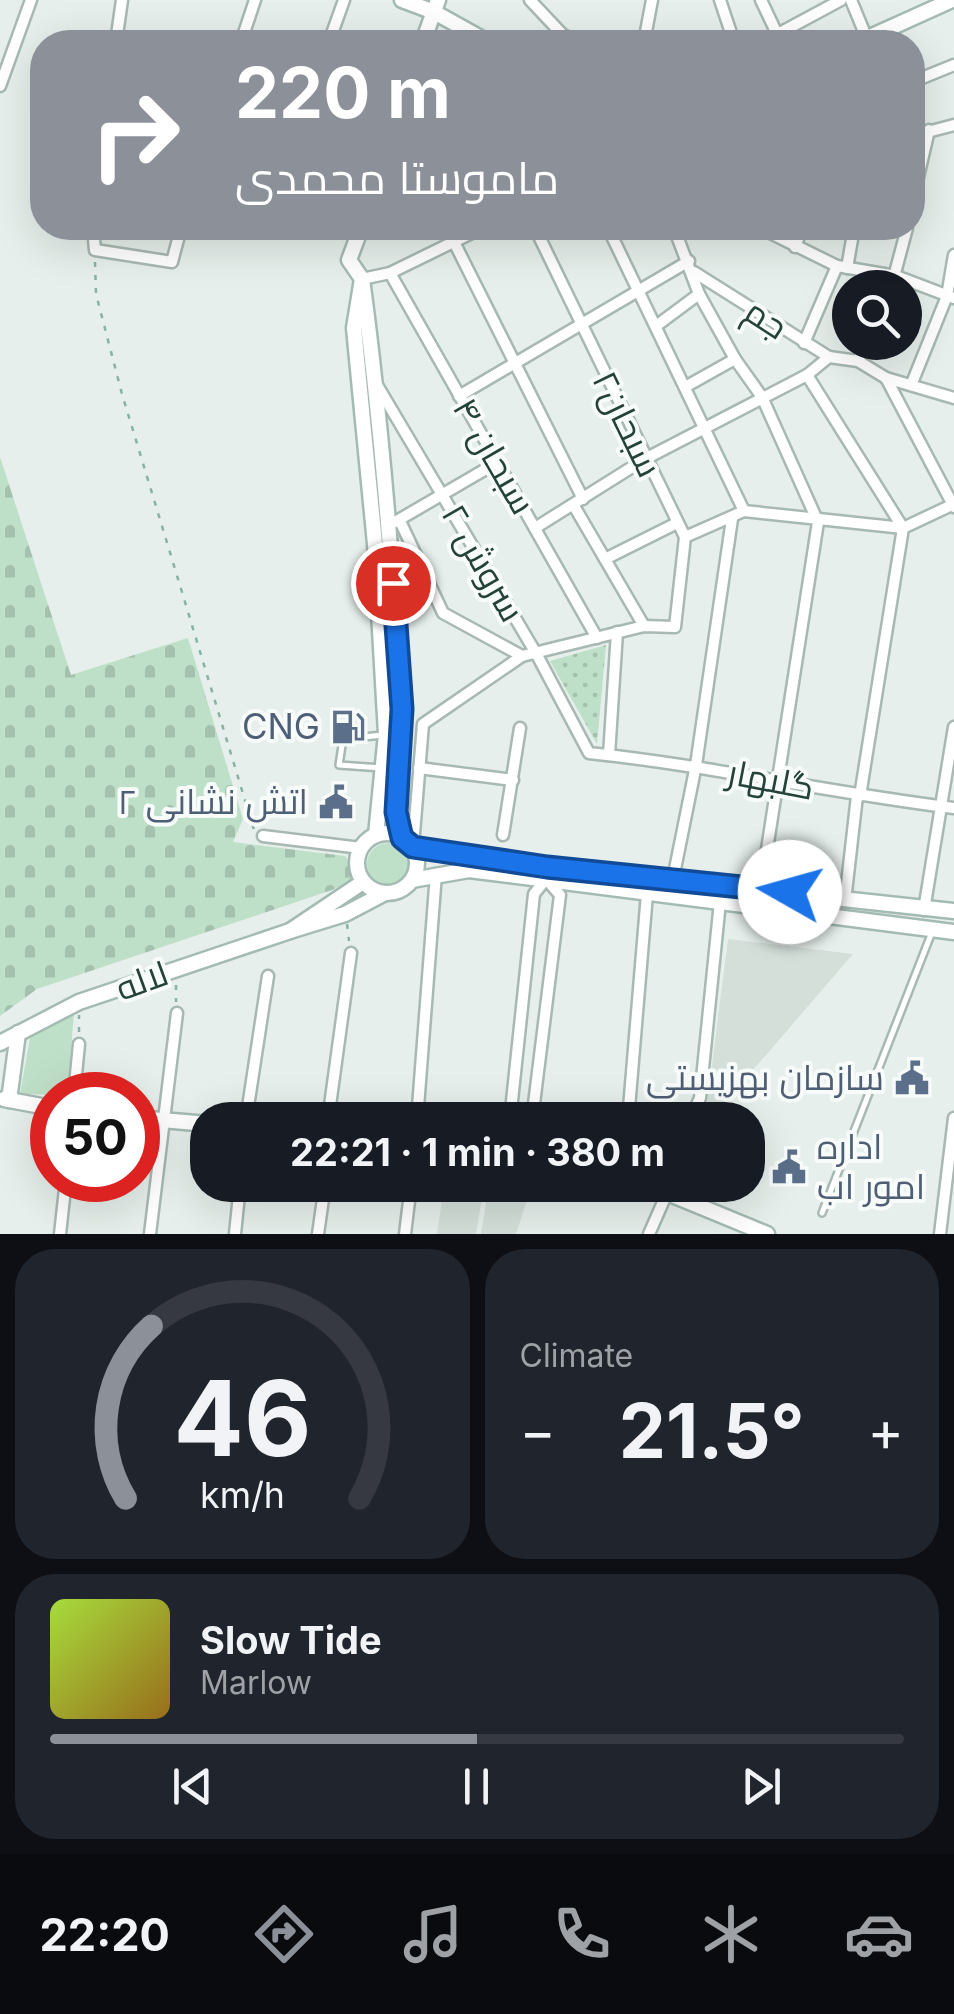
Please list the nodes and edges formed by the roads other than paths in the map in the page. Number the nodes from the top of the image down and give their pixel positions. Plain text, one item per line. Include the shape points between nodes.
1 (31, 0) edge
2 (122, 0) edge
3 (255, 0) edge
4 (344, 0) edge
5 (402, 0) edge
6 (530, 0) edge
7 (652, 0) edge
8 (720, 0) edge
9 (761, 0) edge
10 (840, 0) edge
11 (851, 0) edge
12 (952, 0) edge
13 (436, 6) edge
14 (118, 30) edge
15 (245, 30) edge
16 (333, 30) edge
17 (427, 30) edge
18 (469, 30) edge
19 (558, 30) edge
20 (646, 30) edge
21 (730, 30) edge
22 (775, 30) edge
23 (788, 30) edge
24 (860, 30) edge
25 (887, 30) edge
26 (954, 66) edge
27 (925, 77) edge
28 (0, 86) edge
29 (954, 125) edge
30 (929, 130) junction
31 (925, 131) edge
32 (925, 147) edge
33 (94, 240) edge
34 (178, 240) edge
35 (356, 240) edge
36 (540, 240) edge
37 (614, 240) edge
38 (680, 240) edge
39 (781, 240) edge
40 (798, 240) edge
41 (850, 240) edge
42 (904, 240) edge
43 (455, 241) joint
44 (795, 248) junction
45 (954, 255) edge
46 (692, 266) junction
47 (842, 267) junction
48 (852, 270) edge
49 (896, 270) edge
50 (390, 273) junction
51 (362, 279) junction
52 (640, 289) junction
53 (922, 290) edge
54 (699, 294) junction
55 (950, 297) edge
56 (579, 324) junction
57 (656, 326) junction
58 (804, 343) junction
59 (829, 357) junction
60 (516, 359) junction
61 (735, 359) junction
62 (858, 361) joint
63 (808, 375) junction
64 (372, 377) junction
65 (886, 378) junction
66 (912, 383) junction
67 (685, 387) junction
68 (459, 396) junction
69 (762, 396) junction
70 (954, 398) edge
71 (702, 430) junction
72 (645, 459) junction
73 (498, 462) junction
74 (444, 496) junction
75 (578, 502) junction
76 (953, 506) edge
77 (744, 512) junction
78 (732, 519) junction
79 (394, 522) junction
80 (818, 522) junction
81 (675, 524) junction
82 (535, 528) junction
83 (903, 528) junction
84 (684, 537) junction
85 (605, 559) junction
86 (644, 626) junction
87 (617, 632) junction
88 (597, 638) junction
89 (537, 655) junction
90 (522, 656) junction
91 (954, 726) edge
92 (520, 728) dead end
93 (386, 734) junction
94 (589, 753) joint
95 (608, 755) junction
96 (696, 765) junction
97 (383, 768) junction
98 (419, 768) junction
99 (513, 780) junction
100 (776, 781) junction
101 (859, 796) junction
102 (941, 806) junction
103 (954, 808) edge
104 (503, 834) dead end
105 (376, 835) junction
106 (262, 836) road end
107 (408, 842) junction
108 (361, 848) junction
109 (546, 873) junction
110 (436, 874) junction
111 (673, 879) junction
112 (412, 880) junction
113 (363, 882) junction
114 (762, 888) junction
115 (385, 894) junction
116 (646, 894) junction
117 (845, 901) junction
118 (720, 902) junction
119 (924, 910) junction
120 (954, 911) edge
121 (933, 930) junction
122 (290, 931) junction
123 (954, 932) edge
124 (351, 952) road end
125 (268, 976) dead end
126 (176, 1013) road end
127 (18, 1033) junction
128 (0, 1043) edge
129 (79, 1044) road end
130 (76, 1072) edge
131 (4, 1099) edge
132 (249, 1102) edge
133 (330, 1102) edge
134 (418, 1102) edge
135 (512, 1102) edge
136 (534, 1102) edge
137 (629, 1102) edge
138 (698, 1102) edge
139 (30, 1104) edge
140 (954, 1118) edge
141 (160, 1120) edge
142 (163, 1120) junction
143 (190, 1122) edge
144 (953, 1149) edge
145 (64, 1202) edge
146 (238, 1202) edge
147 (323, 1202) edge
148 (409, 1202) edge
149 (656, 1202) edge
150 (687, 1202) edge
151 (822, 1213) dead end
152 (740, 1229) edge
153 (945, 1231) edge
154 (60, 1234) edge
155 (150, 1234) edge
156 (234, 1234) edge
157 (318, 1234) edge
158 (405, 1234) edge
159 (650, 1234) edge
160 (767, 1234) edge

1 - 28 street
2 - 14 street
3 - 15 street
4 - 16 street
5 - 13 main road
6 - 19 street
7 - 20 street
8 - 21 street
9 - 22 street
10 - 23 street
11 - 24 street
12 - 25 main road
13 - 17 main road
13 - 18 main road
26 - 27 street
29 - 30 street
30 - 31 street
30 - 32 street
33 - 34 street via 95,250 172,262
35 - 51 main road via 349,260
36 - 56 street, سبحان۲
37 - 52 street
38 - 46 street
39 - 44 street
40 - 44 street
41 - 47 street
42 - 49 street
43 - 50 street
43 - 60 street
44 - 47 street
45 - 55 street
46 - 52 street
46 - 54 street
46 - 58 street, جم
47 - 48 street
47 - 58 street
50 - 51 street
50 - 68 street, سبحان ۴
51 - 64 main road
51 - 93 main road via 354,328
52 - 56 street
52 - 57 street
53 - 55 street
54 - 57 street
54 - 61 street
55 - 66 street
56 - 60 street
56 - 72 street, سبحان۲
57 - 67 street
58 - 59 street, جم
59 - 62 street, جم
59 - 63 street
60 - 68 street
60 - 75 street
61 - 67 street
61 - 69 street
62 - 65 street, جم
63 - 69 street
63 - 83 street
64 - 74 street, سروش ۲
64 - 79 main road
65 - 66 street, جم
65 - 76 street
66 - 70 street, جم
67 - 71 street
68 - 73 street, سبحان ۴
69 - 71 street
69 - 80 street
71 - 72 street
71 - 77 street
72 - 75 street
72 - 81 street, سبحان۲
73 - 74 street
73 - 82 street, سبحان ۴
74 - 79 street
74 - 89 street, سروش ۲
75 - 82 street
75 - 85 street
76 - 83 street
77 - 78 street
77 - 80 street
78 - 84 street
78 - 96 street
79 - 90 street via 443,614
79 - 107 main road via 402,709 396,812
80 - 83 street
80 - 100 street
81 - 84 street, سبحان۲
81 - 85 street
82 - 88 street, سبحان ۴
83 - 101 street
84 - 86 street via 675,627
85 - 86 street
86 - 87 street
87 - 88 street
87 - 95 street
88 - 89 street
89 - 90 street
89 - 94 street, سروش ۲
90 - 98 street via 423,724
91 - 102 street
92 - 99 street
93 - 97 main road
93 - 97 lane via 344,739 340,765
94 - 95 street, گلبهار
95 - 96 street, گلبهار
96 - 100 street, گلبهار
96 - 111 street
97 - 105 main road
98 - 99 street
98 - 107 street
99 - 104 street
100 - 101 street, گلبهار
100 - 114 street
101 - 102 street, گلبهار
101 - 117 street
102 - 103 street, گلبهار
102 - 119 street
105 - 107 main road
105 - 108 main road
106 - 108 street
107 - 109 main road
107 - 112 main road via 417,860
108 - 113 main road via 356,866
109 - 110 main road
109 - 111 main road
109 - 116 main road
109 - 135 street via 534,894
109 - 136 street via 560,895
110 - 112 main road
110 - 134 street
111 - 114 main road
112 - 115 main road
113 - 115 main road
113 - 122 main road
114 - 117 main road
115 - 122 main road
116 - 118 main road
116 - 137 street
117 - 119 main road
118 - 121 main road
118 - 138 street
119 - 120 main road
121 - 123 main road
121 - 151 lane
122 - 127 main road, لاله via 80,1002
124 - 133 street
125 - 132 street
126 - 142 street
127 - 128 main road, لاله
127 - 131 main road
129 - 130 street
131 - 139 main road
140 - 144 street
141 - 142 main road
142 - 143 main road
142 - 155 street
144 - 153 street
145 - 154 street
146 - 156 street
147 - 157 street
148 - 158 street
149 - 159 street
150 - 152 main road
152 - 160 main road

